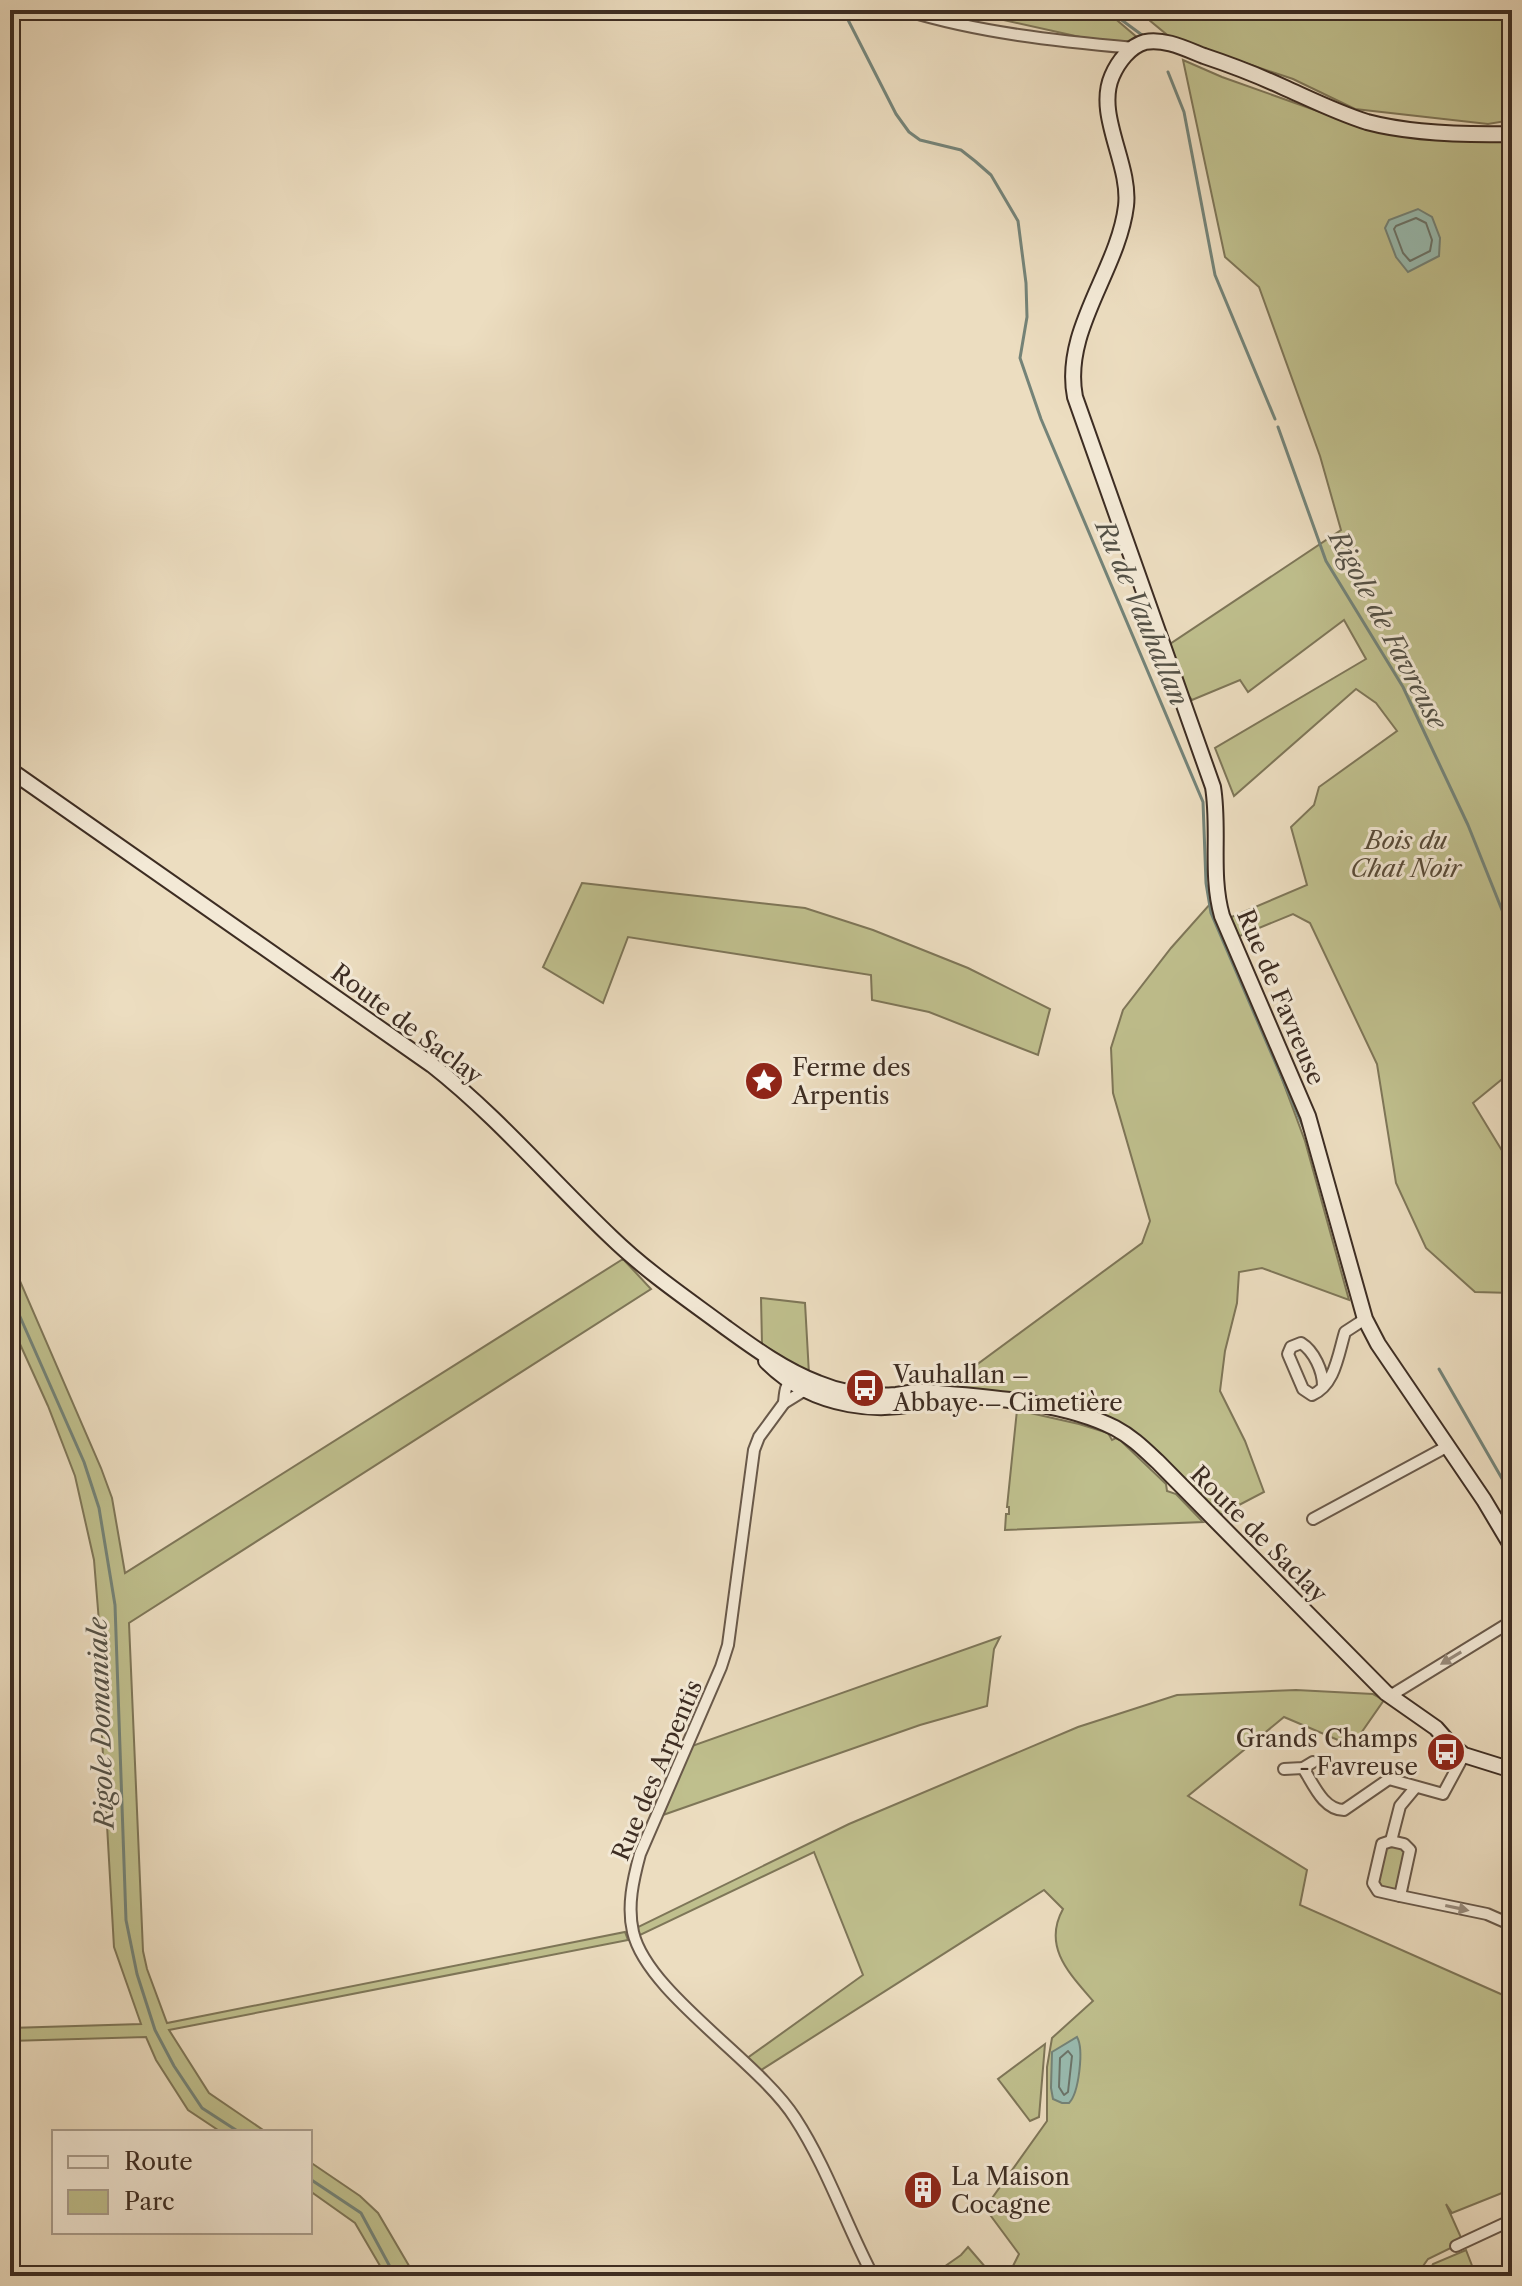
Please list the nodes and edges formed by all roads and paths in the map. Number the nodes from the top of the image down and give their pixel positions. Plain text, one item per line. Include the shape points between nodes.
1 (905, 10) edge
2 (1134, 48) junction
3 (1512, 134) edge
4 (10, 770) edge
5 (1365, 1319) junction
6 (751, 1346) junction
7 (789, 1381) junction
8 (1323, 1386) junction
9 (805, 1390) junction
10 (838, 1390) junction
11 (943, 1395) junction
12 (784, 1403) junction
13 (1448, 1446) junction
14 (1313, 1519) dead end
15 (1512, 1544) edge
16 (1512, 1621) edge
17 (1390, 1696) junction
18 (1464, 1755) junction
19 (1284, 1769) dead end
20 (1512, 1770) edge
21 (1415, 1788) junction
22 (1391, 1841) junction
23 (1400, 1896) junction
24 (1512, 1925) edge
25 (1512, 2220) edge
26 (1456, 2246) dead end
27 (873, 2276) edge

1 - 2 street via 1035,39
2 - 3 main road via 1152,42 1179,46 1372,123
2 - 5 main road, Rue de Favreuse via 1118,65 1108,88 1126,187 1125,214 1080,337 1072,368 1075,397 1213,787 1222,916 1308,1116
4 - 6 main road, Route de Saclay via 441,1072 631,1255
5 - 8 street via 1345,1332 1332,1376
5 - 13 main road, Rue de Favreuse
6 - 7 main road, Route de Saclay
6 - 10 main road, Route de Saclay
7 - 9 main road, Route de Saclay
7 - 10 street, Route de Saclay via 795,1378 827,1392
7 - 12 street, Rue des Arpentis
8 - 8 street via 1310,1349 1301,1343 1291,1347 1288,1354 1303,1389 1312,1395
9 - 11 main road, Route de Saclay via 861,1407 894,1407
9 - 12 street, Rue des Arpentis
10 - 11 main road, Route de Saclay
11 - 17 main road, Route de Saclay via 1073,1413 1131,1438
12 - 27 street, Rue des Arpentis via 754,1450 721,1667 640,1854 630,1909 633,1934 661,1981 795,2117
13 - 14 street
13 - 15 main road, Rue de Favreuse
16 -> 17 street
17 - 18 main road, Route de Saclay
18 - 20 main road, Route de Saclay
18 - 21 street via 1443,1794
19 - 21 street via 1308,1765 1326,1803 1336,1810 1344,1810 1388,1775
21 - 22 street via 1400,1806
22 - 23 street via 1410,1850
22 - 23 street via 1382,1844 1373,1883 1378,1891
23 -> 24 street via 1487,1914
25 - 26 street

